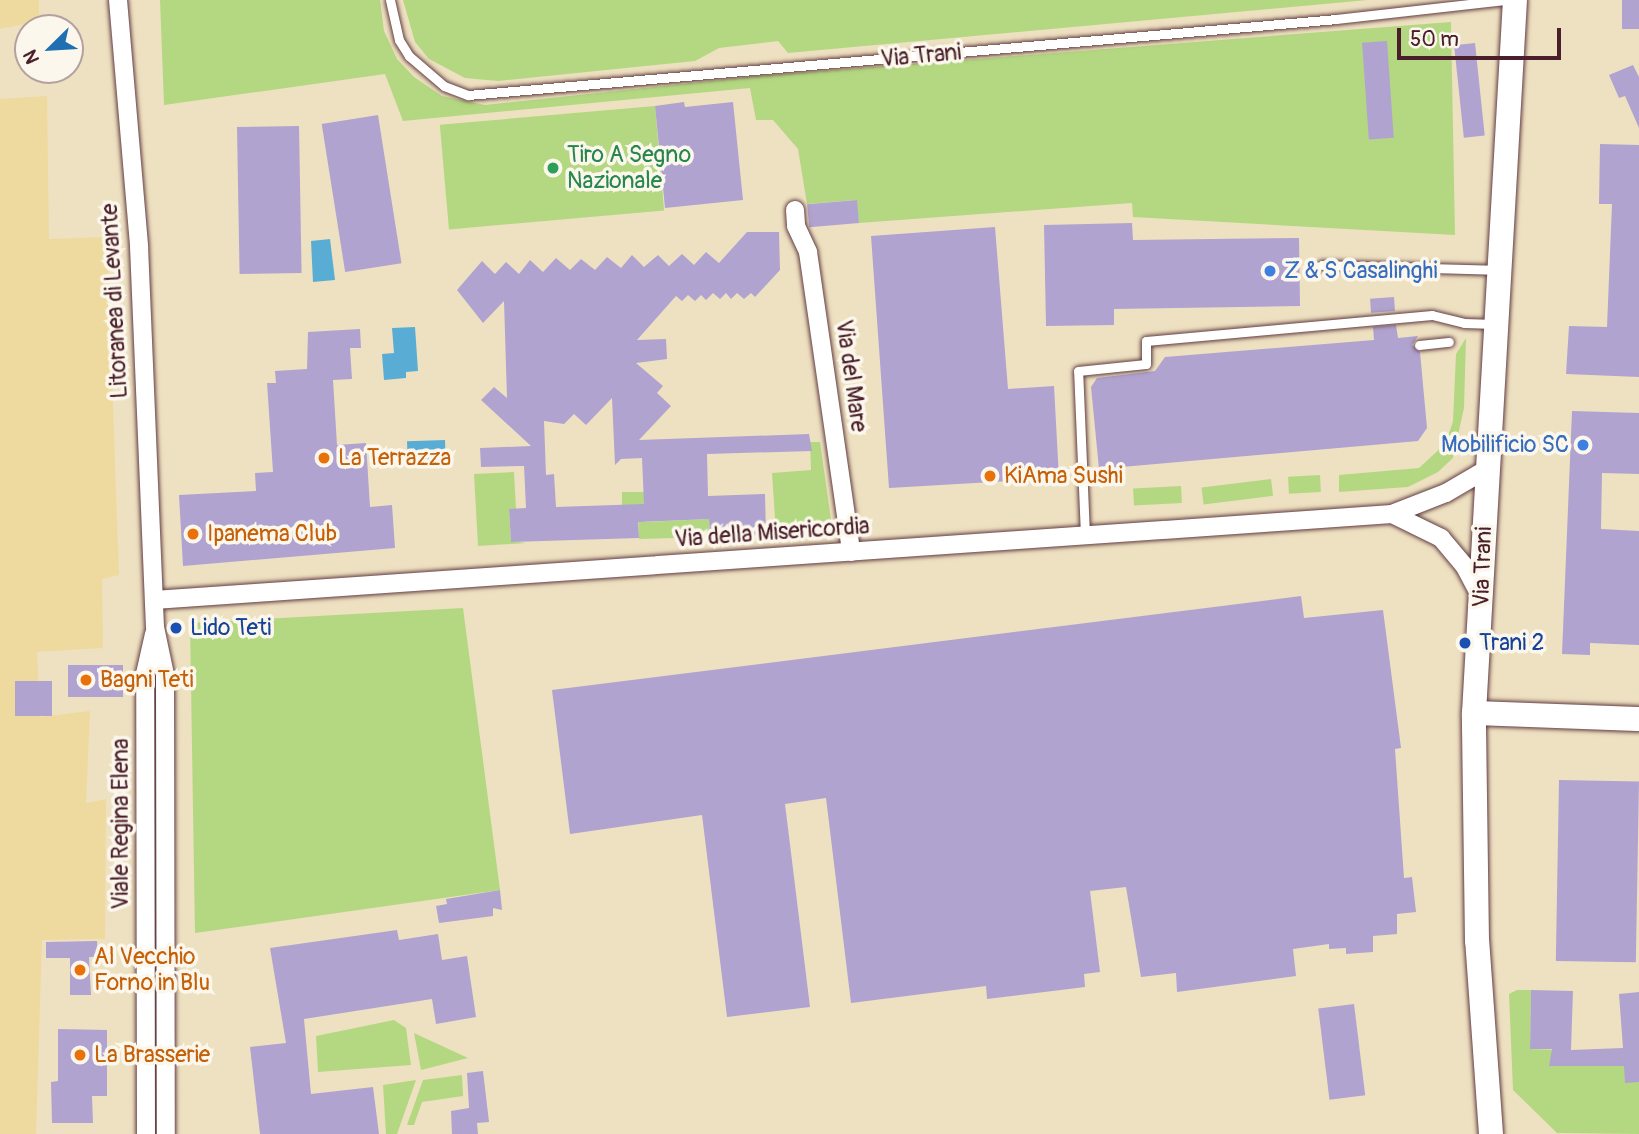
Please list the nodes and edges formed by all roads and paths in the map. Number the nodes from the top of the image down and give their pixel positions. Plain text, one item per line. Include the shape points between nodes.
1 (118, 0) edge
2 (390, 0) edge
3 (1505, 0) edge
4 (1515, 0) edge
5 (795, 210) dead end
6 (1322, 265) dead end
7 (1499, 270) junction
8 (1497, 324) junction
9 (1449, 342) dead end
10 (1419, 345) dead end
11 (1487, 470) junction
12 (1392, 514) junction
13 (1085, 535) junction
14 (851, 552) junction
15 (1482, 598) junction
16 (155, 600) junction
17 (155, 627) junction
18 (1474, 713) junction
19 (1639, 719) edge
20 (147, 1022) junction
21 (166, 1022) junction
22 (146, 1134) edge
23 (166, 1134) edge
24 (1491, 1134) edge

1 - 16 street, Litoranea di Levante via 139,246
2 - 3 lane, Via Trani via 399,40 409,57 444,86 468,95 1336,19
4 - 7 main road, Via Trani
5 - 14 street, Via del Mare via 796,226 808,252
6 - 7 lane
7 - 8 main road, Via Trani
8 - 11 main road, Via Trani
8 - 13 lane via 1464,323 1432,315 1146,341 1146,364 1078,370
9 - 10 lane
11 - 12 street, Via della Misericordia via 1446,493
11 - 15 main road, Via Trani
12 - 13 street, Via della Misericordia
12 - 15 street via 1441,538
13 - 14 street, Via della Misericordia
14 - 16 street, Via della Misericordia
15 - 18 main road, Via Trani
16 - 17 street, Viale Regina Elena
17 - 20 street, Viale Regina Elena via 145,674
17 - 21 street, Viale Regina Elena via 165,675
18 - 19 main road
18 - 24 main road, Via Trani via 1477,941
20 - 21 street
20 - 22 street, Viale Regina Elena
21 - 23 street, Viale Regina Elena

